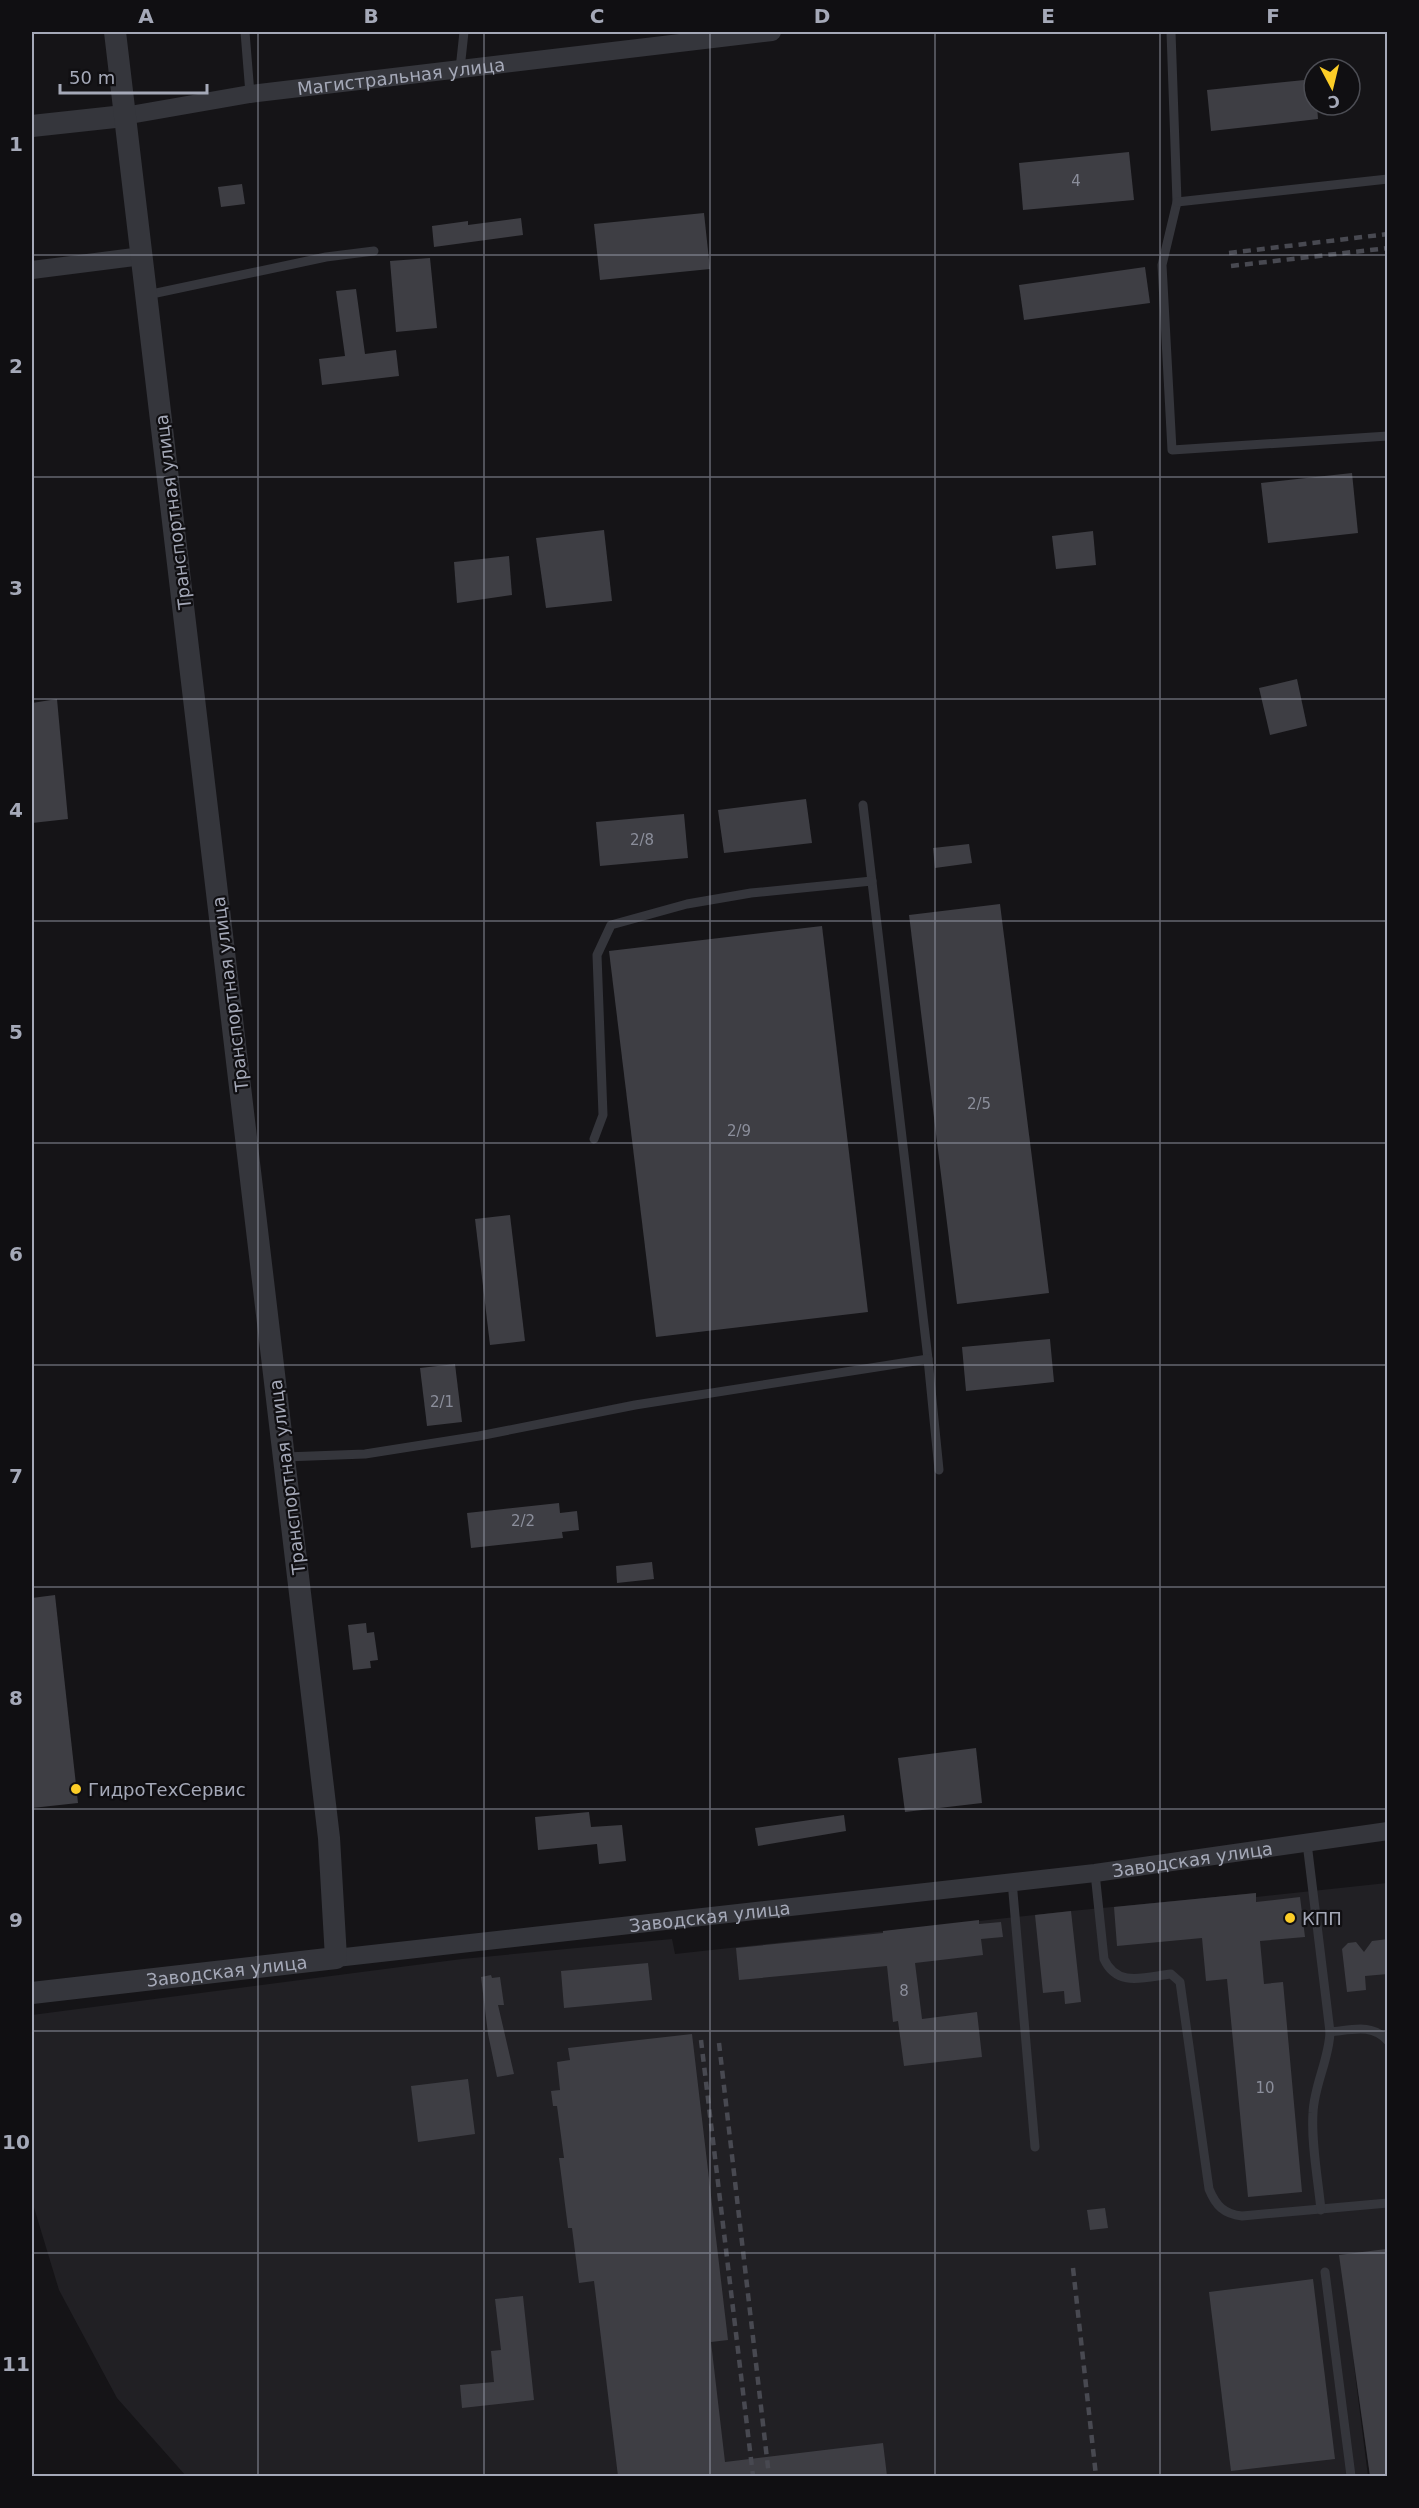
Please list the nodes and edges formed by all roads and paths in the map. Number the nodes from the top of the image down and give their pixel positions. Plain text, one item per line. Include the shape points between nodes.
1 (116, 32) edge
2 (245, 32) edge
3 (464, 32) edge
4 (772, 32) edge
5 (1171, 32) edge
6 (460, 69) junction
7 (250, 94) junction
8 (124, 116) junction
9 (32, 126) edge
10 (1388, 179) edge
11 (1177, 202) junction
12 (374, 251) dead end
13 (142, 256) junction
14 (32, 270) edge
15 (147, 296) junction
16 (1388, 436) edge
17 (863, 806) dead end
18 (872, 881) junction
19 (594, 1138) dead end
20 (928, 1359) junction
21 (285, 1456) junction
22 (939, 1470) dead end
23 (1388, 1831) edge
24 (1308, 1843) junction
25 (1095, 1873) junction
26 (1012, 1881) junction
27 (336, 1958) junction
28 (32, 1993) edge
29 (1330, 2032) junction
30 (1388, 2041) edge
31 (1035, 2147) dead end
32 (1388, 2203) edge
33 (1321, 2210) junction
34 (1325, 2272) dead end
35 (1351, 2476) edge

1 - 8 street, Транспортная улица
2 - 7 lane
3 - 6 lane
4 - 6 street, Магистральная улица
5 - 11 lane
6 - 7 street, Магистральная улица
7 - 8 street, Магистральная улица
8 - 9 street, Магистральная улица
8 - 13 street, Транспортная улица
10 - 11 lane
11 - 16 lane via 1162,265 1173,450
12 - 15 lane via 326,257
13 - 14 street
13 - 15 street, Транспортная улица
15 - 21 street, Транспортная улица
17 - 18 lane
18 - 19 lane via 751,893 687,904 611,925 597,955 603,1115
18 - 20 lane
20 - 21 lane via 635,1405 365,1454
20 - 22 lane
21 - 27 street, Транспортная улица via 329,1838
23 - 24 street, Заводская улица
24 - 25 street, Заводская улица
24 - 29 lane
25 - 26 street, Заводская улица
25 - 33 lane via 1107,1967 1123,1979 1171,1974 1180,1982 1213,2198 1229,2214 1242,2216
26 - 27 street, Заводская улица
26 - 31 lane
27 - 28 street, Заводская улица
29 - 30 lane via 1372,2029
29 - 33 lane via 1313,2115
32 - 33 lane
34 - 35 lane

